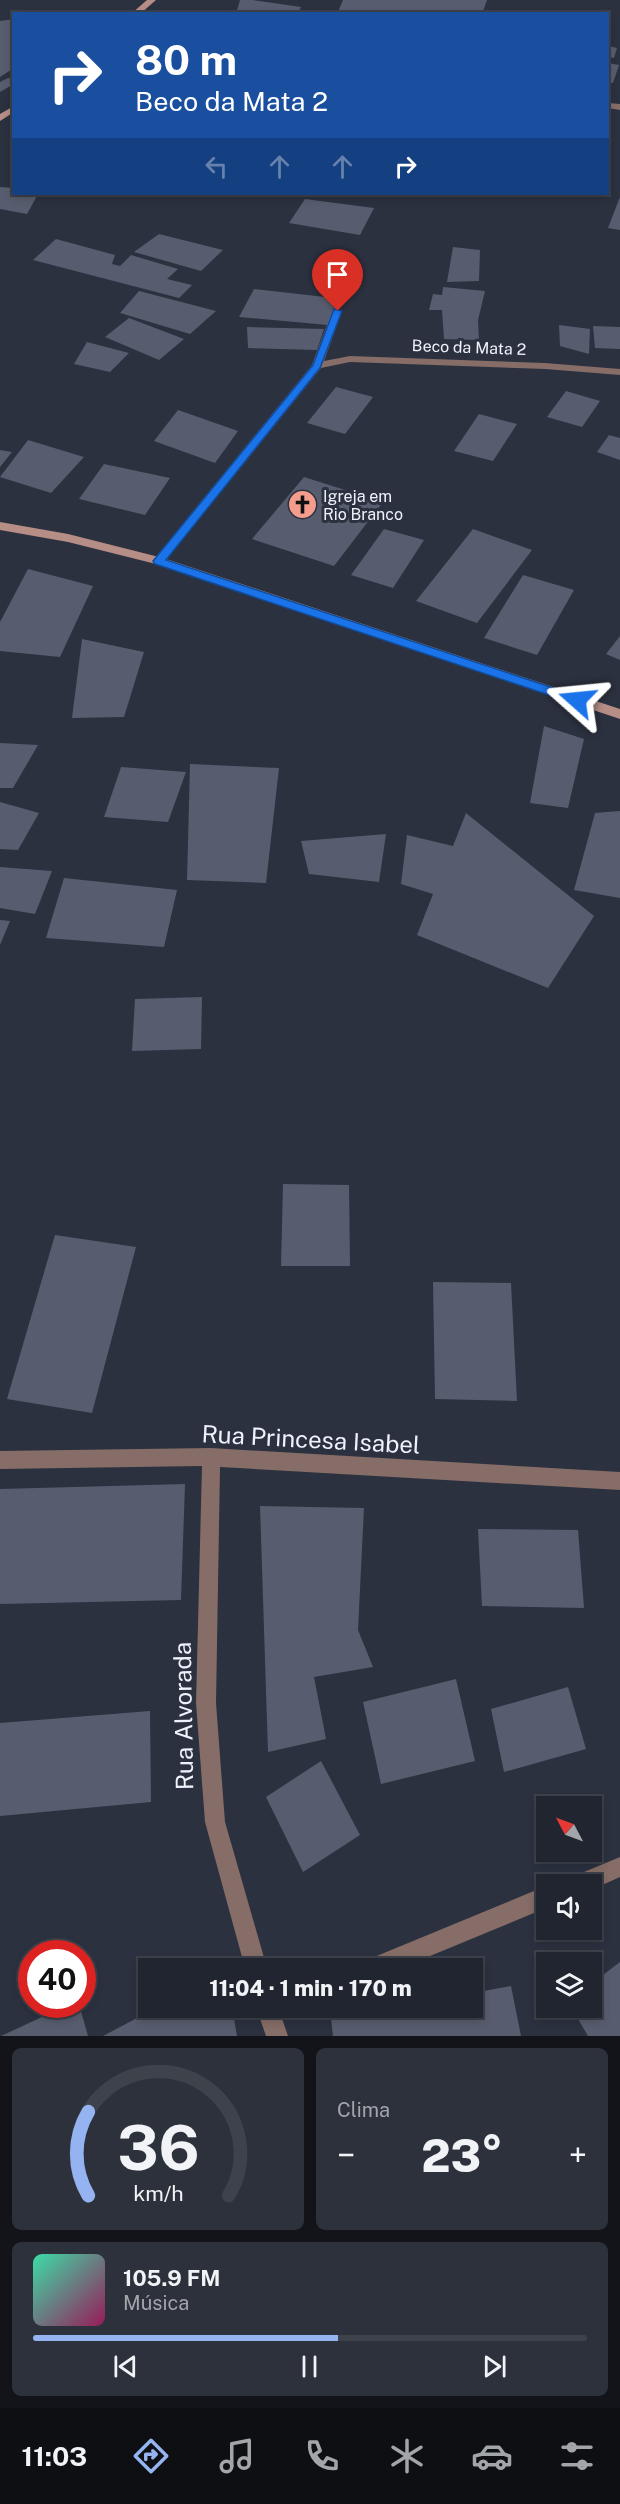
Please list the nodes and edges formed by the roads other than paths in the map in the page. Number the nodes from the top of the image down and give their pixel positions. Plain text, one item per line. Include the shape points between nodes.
1 (152, 0) edge
2 (137, 12) edge
3 (338, 311) dead end
4 (317, 366) junction
5 (620, 372) edge
6 (0, 526) edge
7 (159, 561) junction
8 (620, 714) edge
9 (212, 1457) junction
10 (0, 1460) edge
11 (620, 1481) edge
12 (620, 1867) edge
13 (602, 1874) edge
14 (536, 1902) edge
15 (253, 1958) edge
16 (399, 1958) edge
17 (274, 2018) edge
18 (277, 2036) edge

1 - 2 street
3 - 4 street
4 - 5 street, Beco da Mata 2 via 350,359
4 - 7 street
6 - 7 street
7 - 8 street
9 - 10 street, Rua Princesa Isabel
9 - 11 street, Rua Princesa Isabel
9 - 15 street, Rua Alvorada via 207,1703 215,1822
12 - 13 street
14 - 16 street
17 - 18 street

